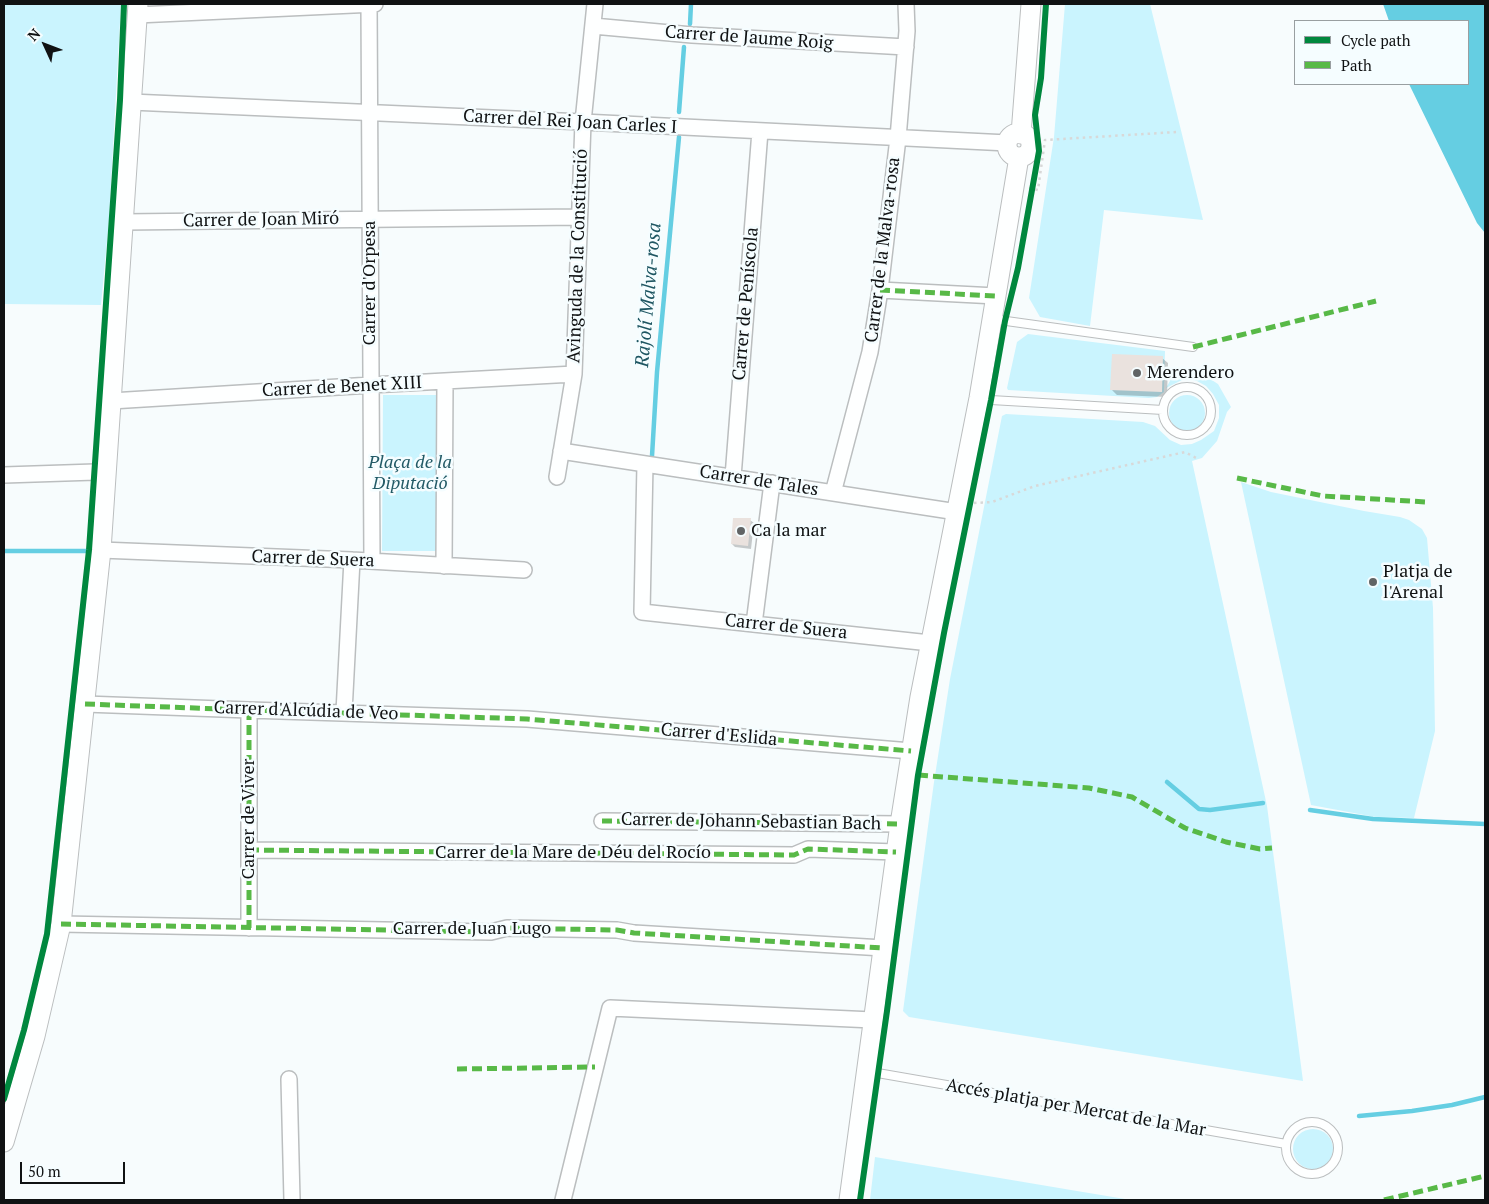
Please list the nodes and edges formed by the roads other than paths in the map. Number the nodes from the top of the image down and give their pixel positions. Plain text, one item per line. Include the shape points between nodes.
1 (369, 4) edge
2 (375, 4) edge
3 (595, 4) edge
4 (906, 4) edge
5 (1031, 4) edge
6 (137, 9) edge
7 (593, 26) junction
8 (906, 47) junction
9 (131, 102) junction
10 (369, 113) junction
11 (583, 122) junction
12 (760, 131) junction
13 (898, 138) junction
14 (1022, 144) junction
15 (579, 217) junction
16 (370, 218) junction
17 (124, 222) junction
18 (880, 290) junction
19 (996, 296) junction
20 (992, 319) junction
21 (1193, 346) dead end
22 (574, 374) junction
23 (444, 381) junction
24 (371, 385) junction
25 (979, 398) junction
26 (111, 401) junction
27 (1163, 410) junction
28 (561, 451) junction
29 (646, 464) junction
30 (100, 474) junction
31 (4, 475) edge
32 (557, 477) dead end
33 (732, 477) junction
34 (772, 483) junction
35 (833, 493) junction
36 (965, 508) junction
37 (101, 550) junction
38 (352, 560) junction
39 (372, 562) junction
40 (444, 566) junction
41 (524, 570) dead end
42 (754, 624) junction
43 (930, 642) junction
44 (85, 704) junction
45 (249, 710) junction
46 (344, 712) junction
47 (526, 719) joint
48 (911, 751) junction
49 (602, 821) dead end
50 (900, 824) junction
51 (249, 850) junction
52 (896, 852) junction
53 (61, 924) junction
54 (249, 928) junction
55 (883, 948) junction
56 (873, 1020) junction
57 (866, 1071) junction
58 (289, 1079) dead end
59 (4, 1142) edge
60 (1286, 1144) junction
61 (292, 1200) edge
62 (563, 1200) edge
63 (849, 1200) edge

1 - 2 street
1 - 6 street
1 - 10 street, Carrer d'Orpesa
3 - 7 street, Avinguda de la Constitució
4 - 8 street, Carrer de la Malva-rosa
5 - 14 street
6 - 9 street
7 - 8 street, Carrer de Jaume Roig
7 - 11 street, Avinguda de la Constitució
8 - 13 street, Carrer de la Malva-rosa
9 - 10 street, Carrer del Rei Joan Carles I
9 - 17 street
10 - 11 street, Carrer del Rei Joan Carles I
10 - 16 street, Carrer d'Orpesa
11 - 12 street, Carrer del Rei Joan Carles I
11 - 15 street, Avinguda de la Constitució
12 - 13 street, Carrer del Rei Joan Carles I
12 - 33 street, Carrer de Peníscola
13 - 14 street, Carrer del Rei Joan Carles I
13 - 18 street, Carrer de la Malva-rosa
14 - 19 street via 1024,187
15 - 16 street, Carrer de Joan Miró
15 - 22 street, Avinguda de la Constitució
16 - 17 street, Carrer de Joan Miró
16 - 24 street, Carrer d'Orpesa
17 - 26 street
18 - 19 street
18 - 35 street, Carrer de la Malva-rosa via 870,352
19 - 20 street
20 - 21 lane
20 - 25 street
22 - 23 street, Carrer de Benet XIII
22 - 28 street, Avinguda de la Constitució
23 - 24 street, Carrer de Benet XIII
23 - 40 street
24 - 26 street, Carrer de Benet XIII
24 - 39 street, Carrer d'Orpesa
25 - 27 lane
25 - 36 street
26 - 30 street
27 - 27 lane via 1164,419 1174,432 1190,435 1205,427 1211,412 1210,404 1200,390 1183,387 1169,395
28 - 29 street, Carrer de Tales
28 - 32 street, Avinguda de la Constitució
29 - 33 street, Carrer de Tales
29 - 42 street, Carrer de Suera via 642,612
30 - 31 street
30 - 37 street
33 - 34 street, Carrer de Tales
34 - 35 street, Carrer de Tales
34 - 42 street
35 - 36 street, Carrer de Tales
36 - 43 street
37 - 38 street, Carrer de Suera
37 - 44 street
38 - 39 street, Carrer de Suera
38 - 46 street
39 - 40 street, Carrer de Suera
40 - 41 street, Carrer de Suera
42 - 43 street, Carrer de Suera
43 - 48 street
44 - 45 street, Carrer d'Alcúdia de Veo
44 - 53 street
45 - 46 street, Carrer d'Alcúdia de Veo
45 - 51 street, Carrer de Viver
46 - 47 street, Carrer d'Alcúdia de Veo
47 - 48 street, Carrer d'Eslida
48 - 50 street
49 - 50 street, Carrer de Johann Sebastian Bach
50 - 52 street
51 - 52 street, Carrer de la Mare de Déu del Rocío via 794,855 808,850
51 - 54 street, Carrer de Viver
52 - 55 street
53 - 54 street, Carrer de Juan Lugo
53 - 59 street via 35,1036
54 - 55 street, Carrer de Juan Lugo via 491,932 507,928 616,930
55 - 56 street
56 - 57 street
56 - 62 street via 610,1008
57 - 60 lane, Accés platja per Mercat de la Mar
57 - 63 street
58 - 61 street
60 - 60 lane via 1292,1164 1310,1174 1330,1167 1338,1149 1332,1131 1315,1122 1305,1122 1296,1127

